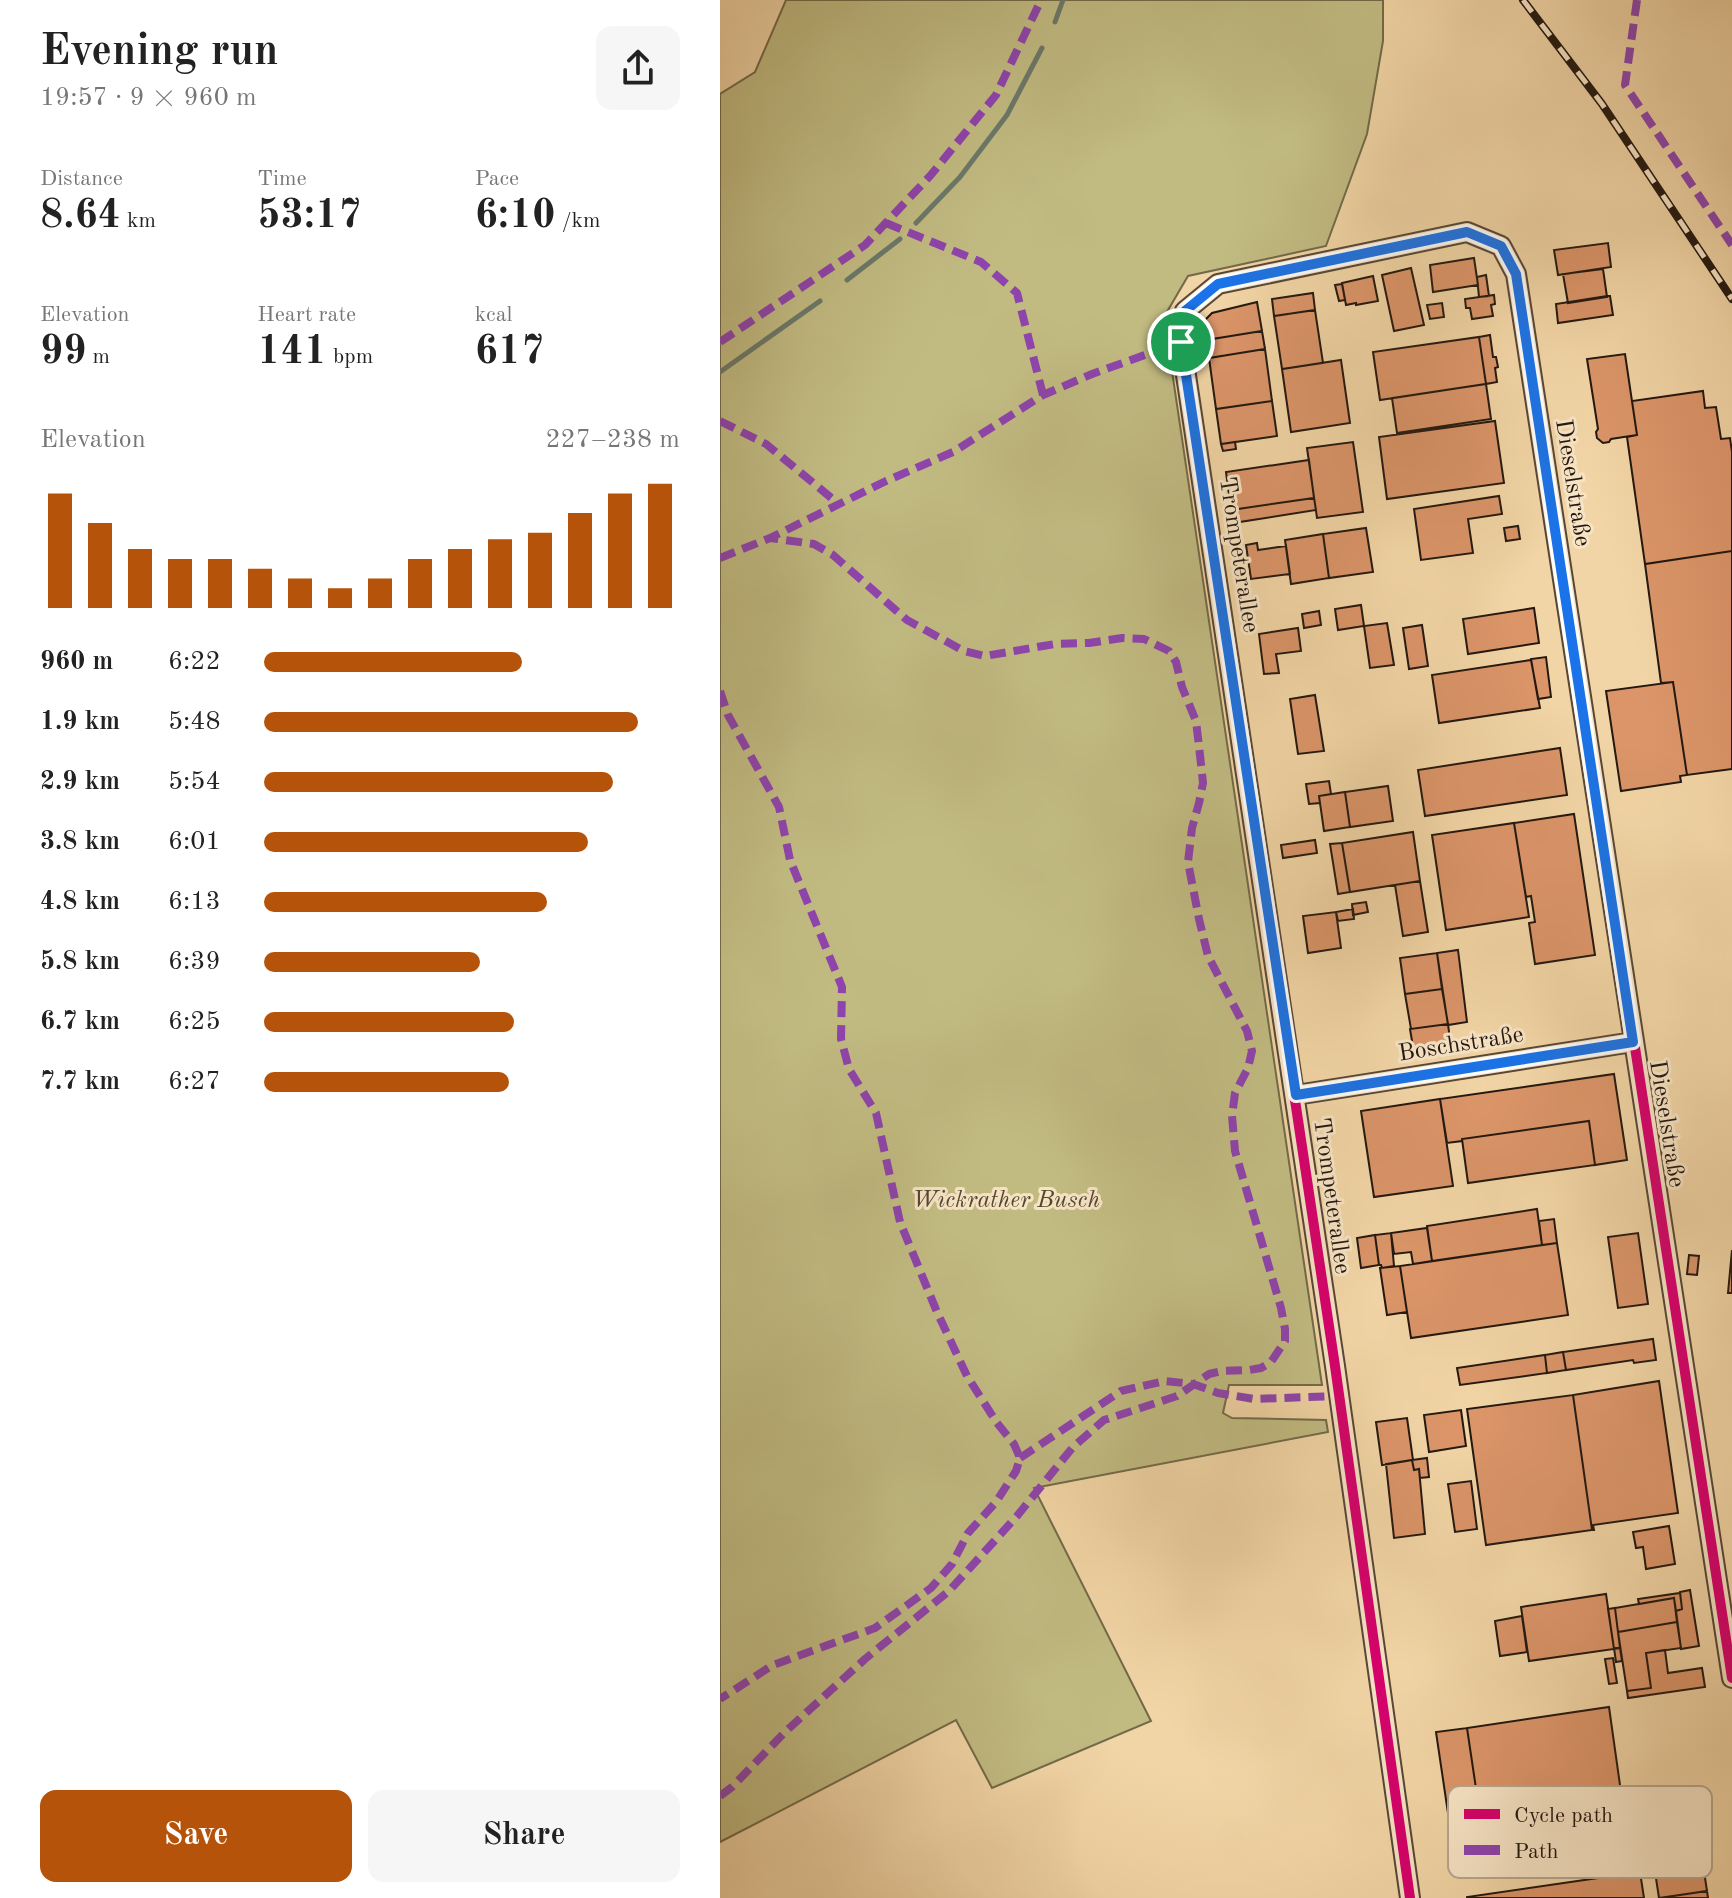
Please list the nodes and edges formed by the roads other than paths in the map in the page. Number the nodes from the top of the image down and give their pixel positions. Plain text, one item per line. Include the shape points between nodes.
1 (1185, 311) joint
2 (1633, 1042) junction
3 (1296, 1095) junction
4 (1732, 1678) edge
5 (1410, 1898) edge

1 - 2 street, Dieselstraße via 1218,284 1467,232 1501,246 1516,274
1 - 3 street, Trompeterallee via 1181,342
2 - 3 street, Boschstraße
2 - 4 street, Dieselstraße
3 - 5 street, Trompeterallee

